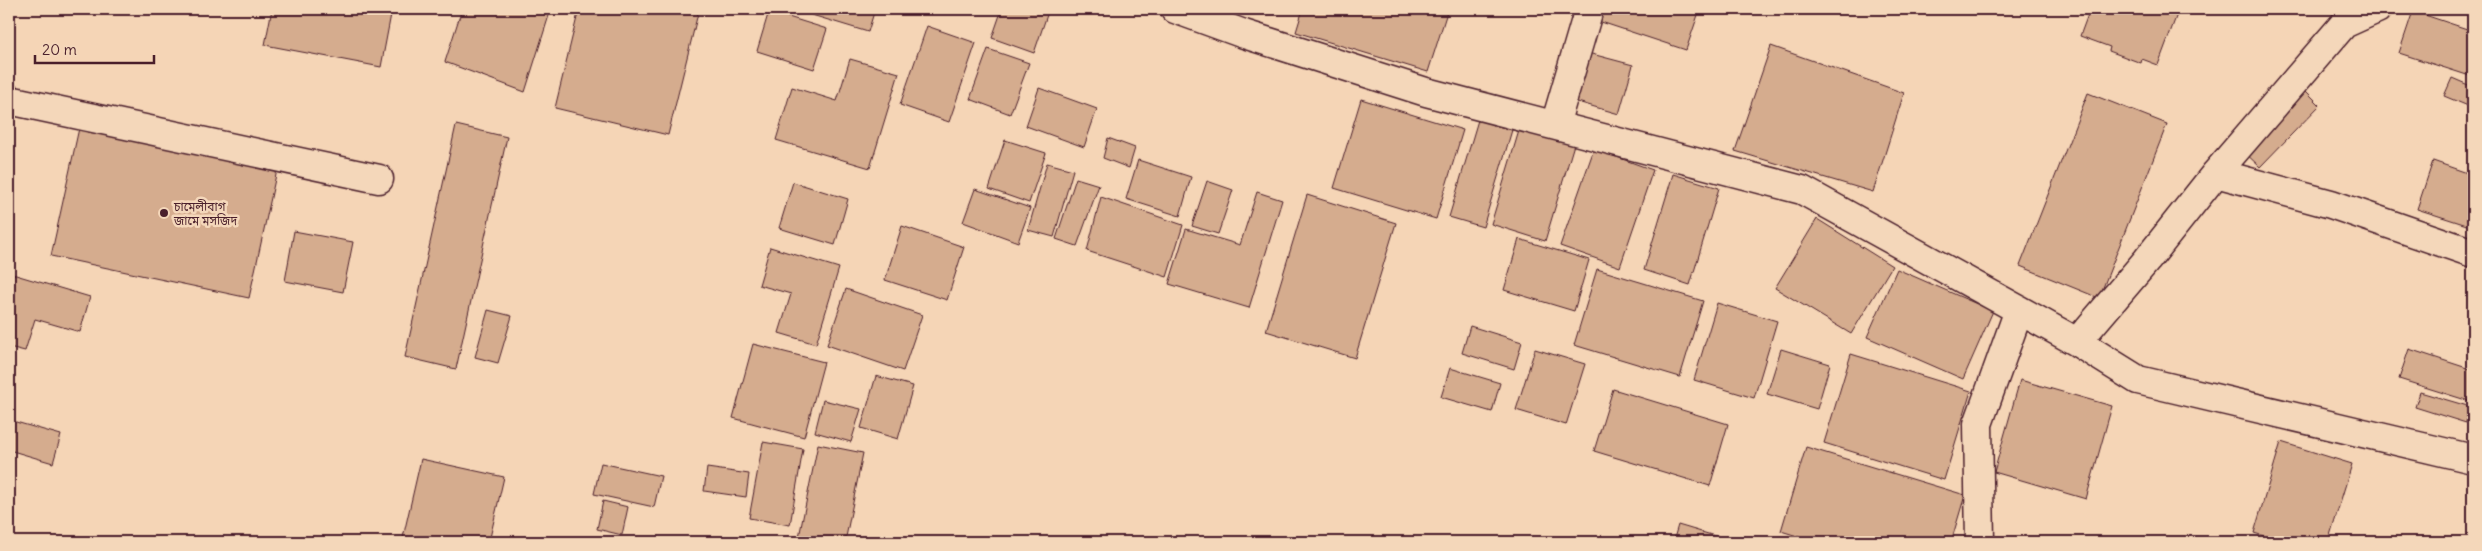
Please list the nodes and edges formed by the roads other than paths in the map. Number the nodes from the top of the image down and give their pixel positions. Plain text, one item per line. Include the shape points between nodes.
1 (1175, 9) edge
2 (1589, 9) edge
3 (2377, 9) edge
4 (9, 100) edge
5 (1555, 125) junction
6 (2216, 173) junction
7 (379, 179) dead end
8 (2473, 252) edge
9 (2019, 310) junction
10 (2077, 342) junction
11 (2473, 459) edge
12 (1980, 542) edge

1 - 5 street via 1426,92
2 - 5 street
3 - 6 street via 2344,24
4 - 7 street
5 - 9 street via 1802,190
6 - 8 street via 2330,204
6 - 10 street
9 - 10 street
9 - 12 street via 1978,424
10 - 11 street via 2138,380

